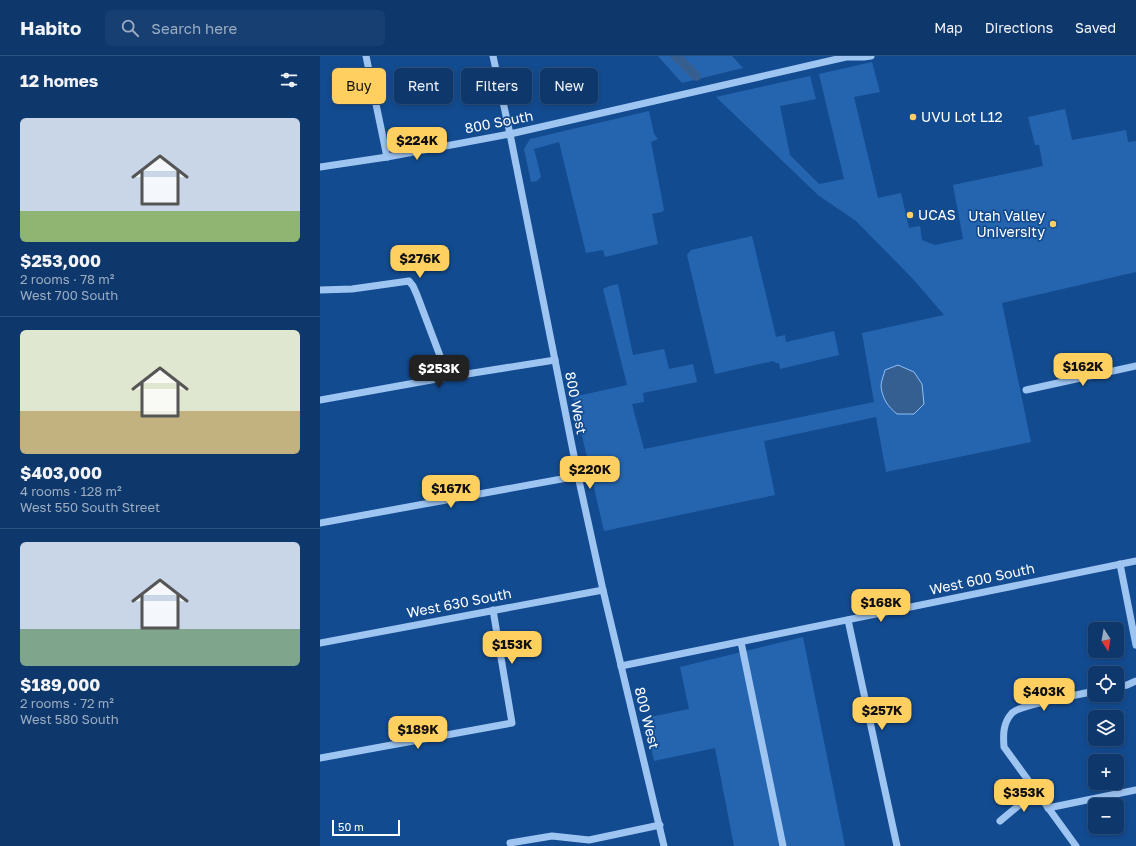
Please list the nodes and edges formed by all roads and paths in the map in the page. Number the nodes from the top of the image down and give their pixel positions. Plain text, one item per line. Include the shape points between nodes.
1 (366, 56) edge
2 (493, 56) edge
3 (871, 56) edge
4 (847, 57) edge
5 (831, 58) edge
6 (510, 134) junction
7 (387, 156) junction
8 (320, 167) edge
9 (320, 290) edge
10 (555, 360) junction
11 (1136, 366) edge
12 (448, 377) junction
13 (1026, 390) dead end
14 (320, 400) edge
15 (578, 476) junction
16 (320, 523) edge
17 (1136, 561) edge
18 (1120, 564) junction
19 (603, 590) junction
20 (494, 610) junction
21 (848, 620) junction
22 (320, 642) edge
23 (741, 642) junction
24 (1136, 645) edge
25 (621, 666) junction
26 (1136, 681) edge
27 (1124, 686) edge
28 (1088, 693) edge
29 (320, 758) edge
30 (1136, 790) edge
31 (1036, 791) junction
32 (1048, 808) junction
33 (1000, 821) dead end
34 (660, 825) junction
35 (510, 843) dead end
36 (664, 846) edge
37 (782, 846) edge
38 (897, 846) edge
39 (1076, 846) edge

1 - 7 street
2 - 6 street, 800 West
3 - 4 street, 800 South
4 - 5 street, 800 South
5 - 6 street, 800 South
6 - 7 street, 800 South
6 - 10 street, 800 West
7 - 8 street, 800 South
9 - 12 street via 352,289 409,281 417,295
10 - 12 street
10 - 15 street, 800 West
11 - 13 street
12 - 14 street
15 - 16 street
15 - 19 street, 800 West
17 - 18 street, West 600 South
18 - 21 street, West 600 South
18 - 24 street
19 - 20 street, West 630 South
19 - 25 street, 800 West
20 - 22 street, West 630 South
20 - 29 street via 512,723
21 - 23 street, West 600 South
21 - 38 street
23 - 25 street, West 600 South
23 - 37 street
25 - 34 street, 800 West
26 - 27 street
28 - 31 street via 1026,706 1013,712 1005,722 1002,734 1004,747
30 - 32 street
31 - 32 street
31 - 33 street
32 - 39 street
34 - 35 street via 589,840 552,836
34 - 36 street, 800 West

